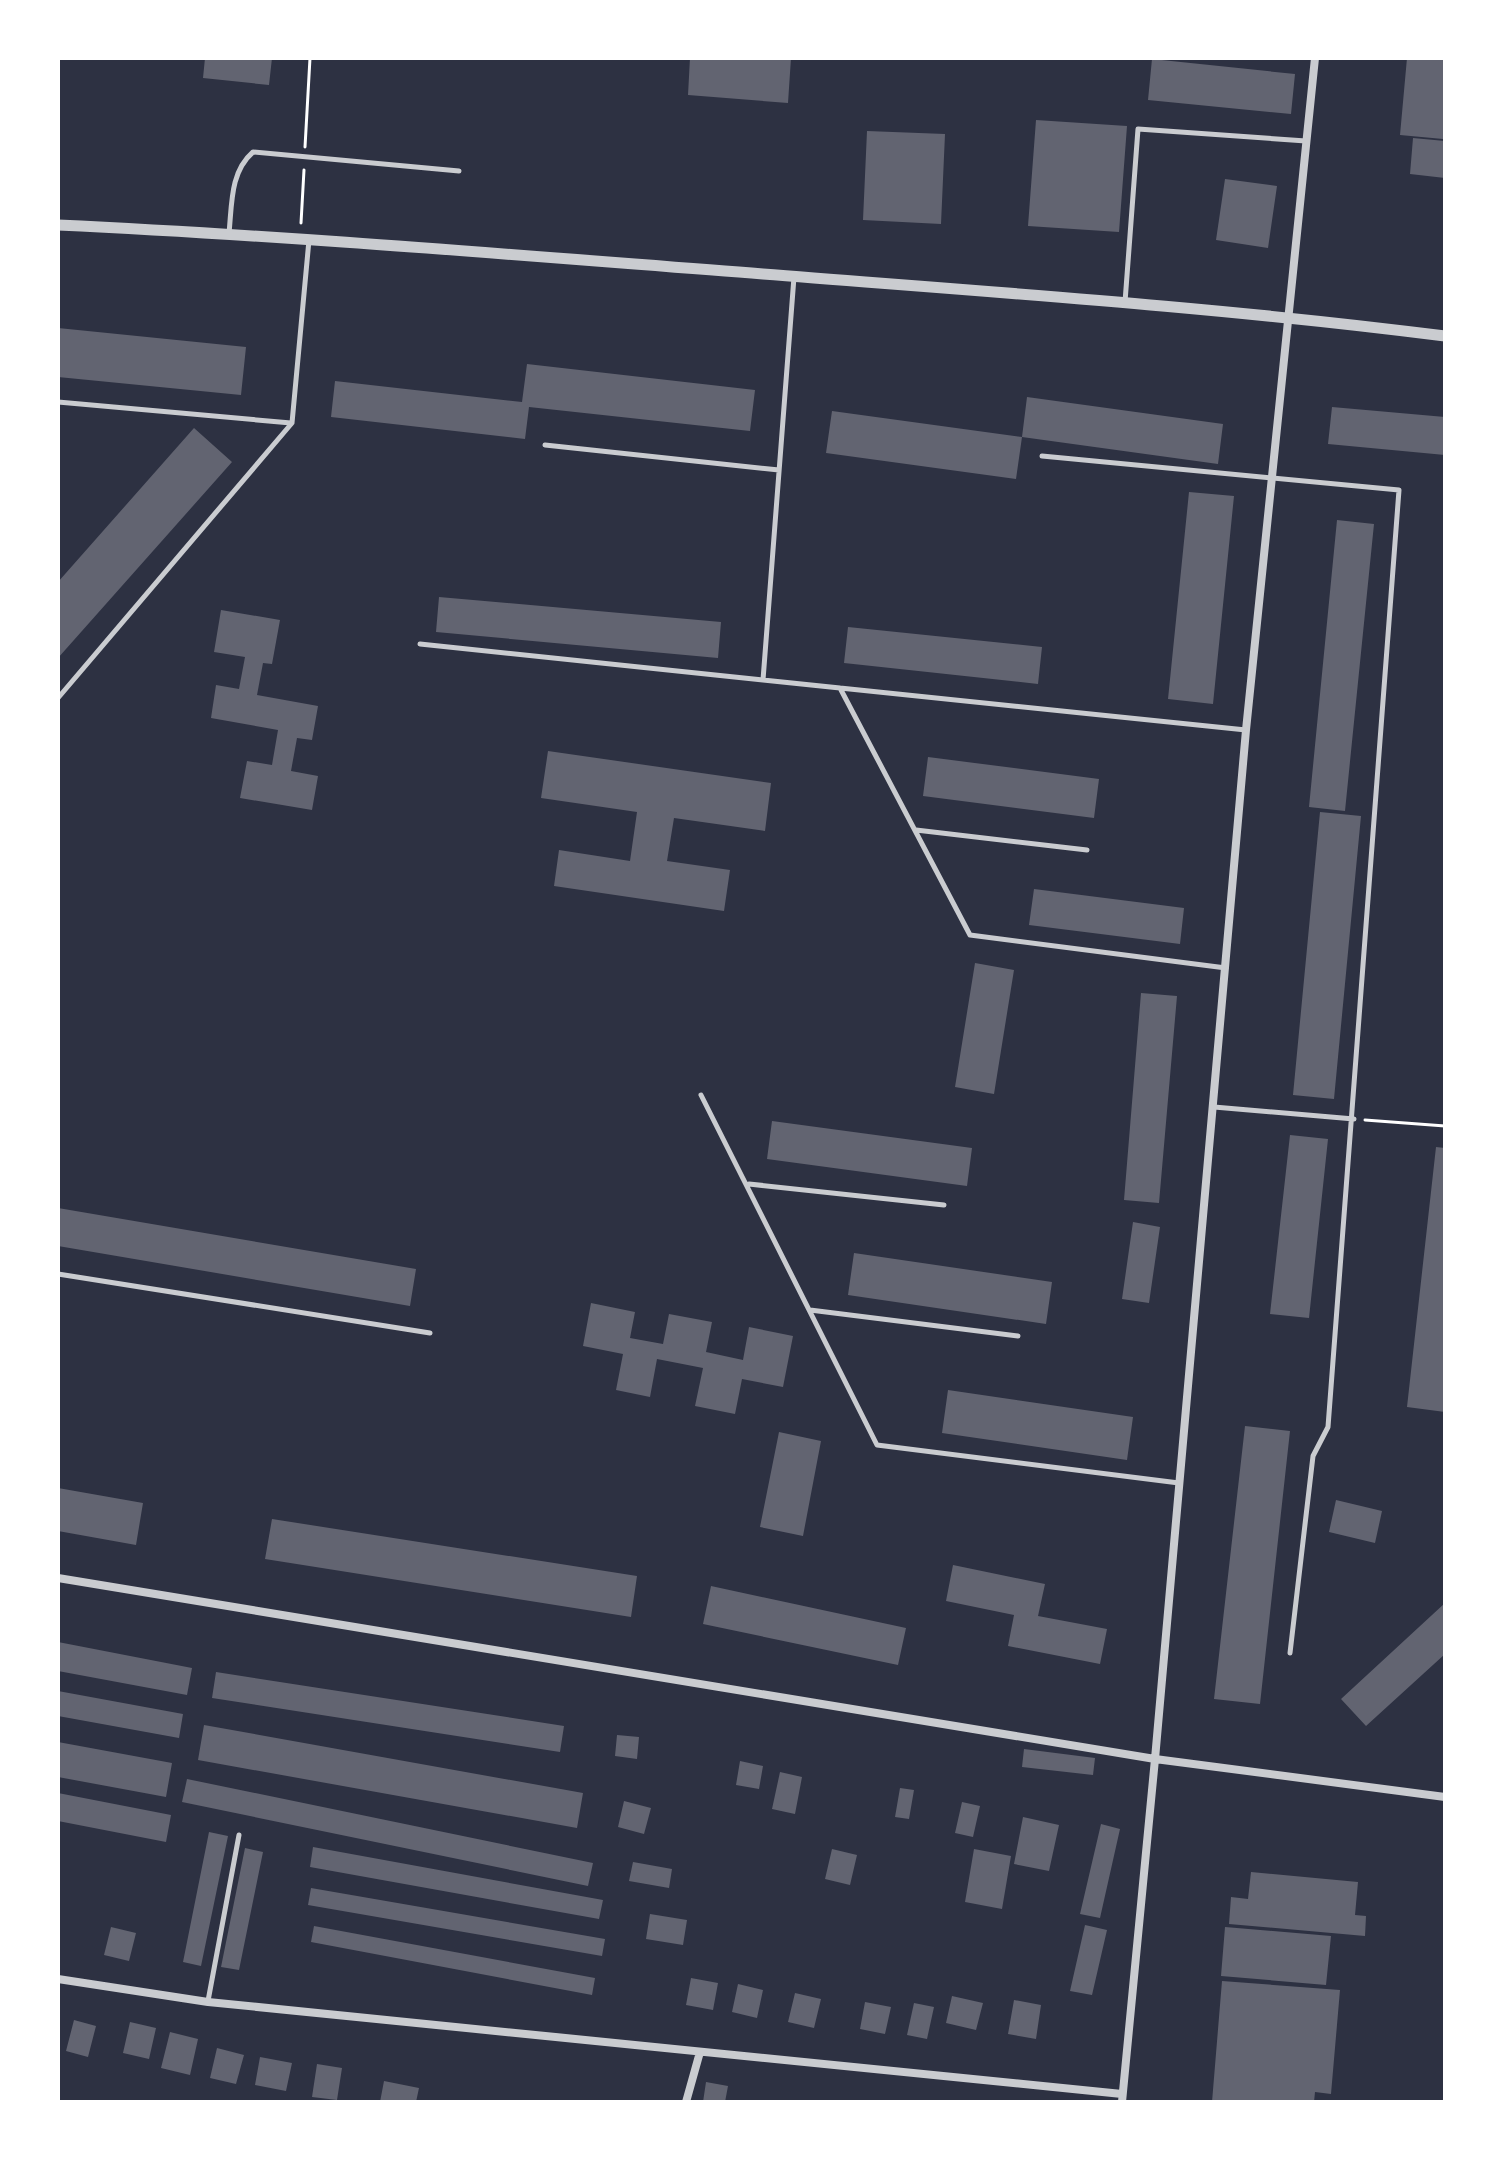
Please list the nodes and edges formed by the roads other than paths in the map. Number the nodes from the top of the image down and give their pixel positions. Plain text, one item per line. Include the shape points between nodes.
1 (1315, 58) edge
2 (1306, 141) junction
3 (459, 171) dead end
4 (58, 225) edge
5 (229, 233) junction
6 (309, 239) junction
7 (794, 276) junction
8 (1125, 302) junction
9 (1287, 316) junction
10 (1445, 336) edge
11 (58, 402) edge
12 (292, 423) junction
13 (545, 445) dead end
14 (1042, 456) dead end
15 (779, 470) junction
16 (1272, 479) junction
17 (420, 644) dead end
18 (763, 680) junction
19 (840, 688) junction
20 (58, 698) edge
21 (1246, 730) junction
22 (915, 830) junction
23 (1087, 850) dead end
24 (1227, 969) junction
25 (701, 1095) dead end
26 (1214, 1107) junction
27 (1354, 1119) junction
28 (748, 1184) junction
29 (944, 1205) dead end
30 (58, 1274) edge
31 (809, 1310) junction
32 (430, 1333) dead end
33 (1018, 1336) dead end
34 (1180, 1484) junction
35 (58, 1578) edge
36 (1290, 1653) dead end
37 (1155, 1759) junction
38 (1445, 1797) edge
39 (239, 1835) dead end
40 (58, 1979) edge
41 (208, 2002) junction
42 (700, 2052) junction
43 (1092, 2091) junction
44 (1122, 2098) edge
45 (686, 2102) edge
46 (1089, 2102) edge

1 - 2 street
2 - 8 lane via 1138,129
2 - 9 street
3 - 5 lane via 253,152 237,172
4 - 5 street
5 - 6 street
6 - 7 street
6 - 12 lane
7 - 8 street
7 - 15 lane
8 - 9 street
9 - 10 street
9 - 16 street
11 - 12 lane
12 - 20 lane
13 - 15 lane
14 - 16 lane
15 - 18 lane
16 - 21 street
16 - 27 lane via 1399,490
17 - 18 lane
18 - 19 lane
19 - 21 lane
19 - 22 lane
21 - 24 street
22 - 23 lane
22 - 24 lane via 970,935
24 - 26 street
25 - 28 lane
26 - 27 lane
26 - 34 street
27 - 36 lane via 1328,1427 1313,1456
28 - 29 lane
28 - 31 lane
30 - 32 lane
31 - 33 lane
31 - 34 lane via 877,1445
34 - 37 street
35 - 37 street
37 - 38 street
37 - 44 street
39 - 41 lane
40 - 41 street
41 - 42 street
42 - 43 street
42 - 45 street
43 - 44 street
43 - 46 street

